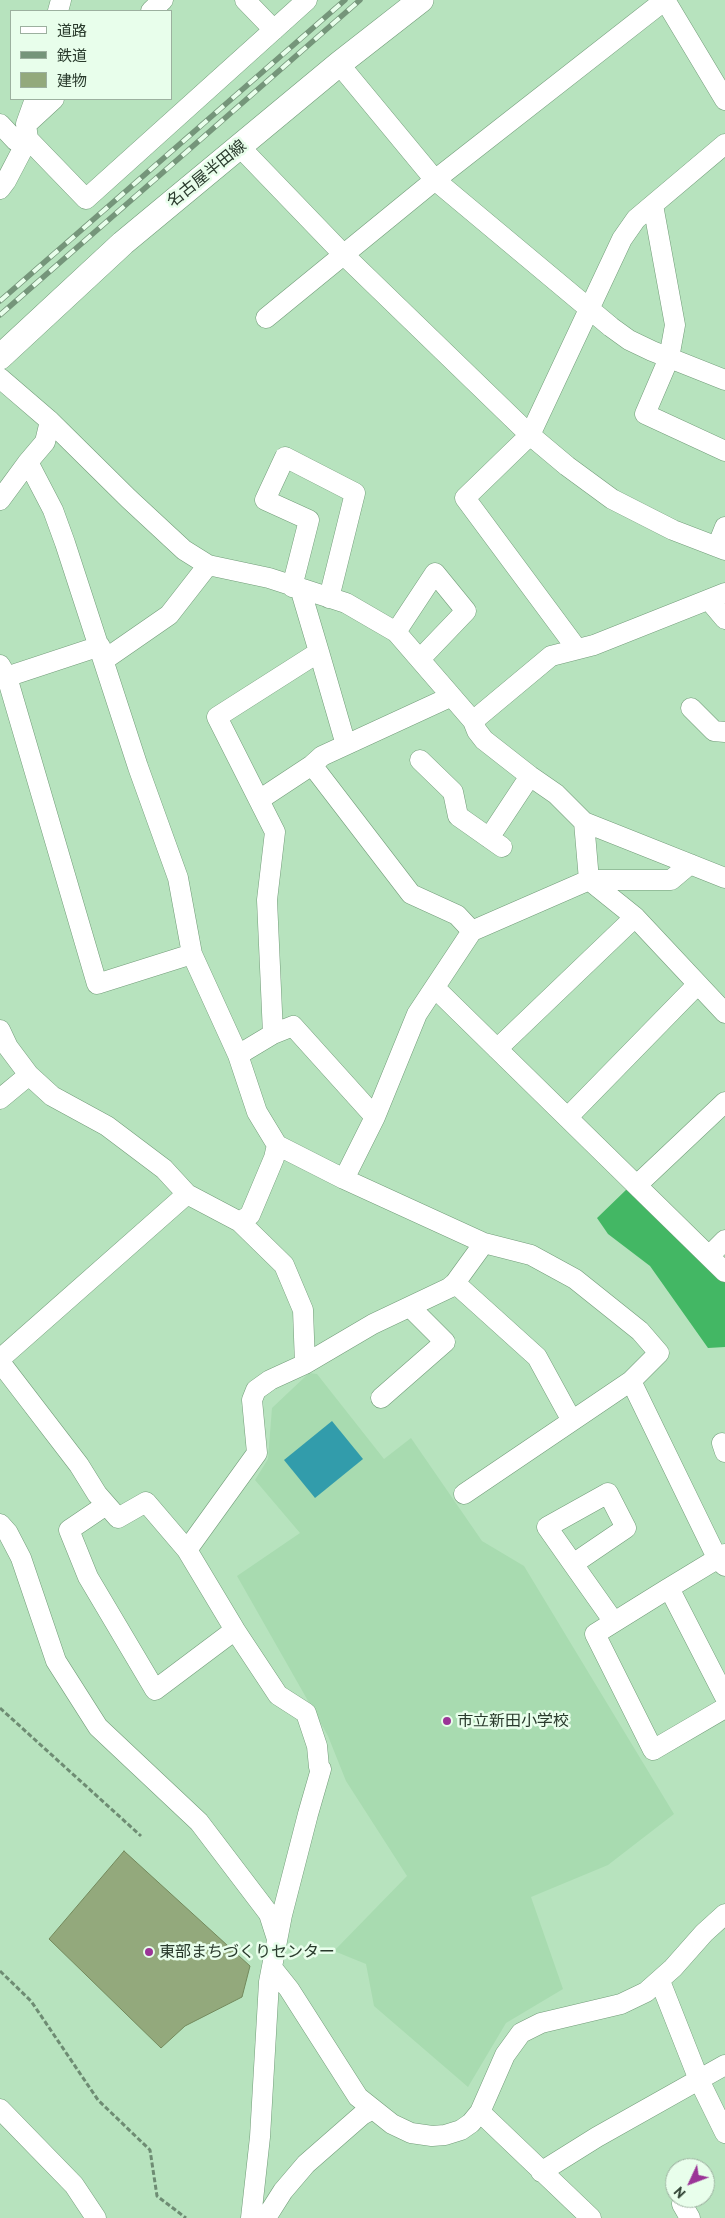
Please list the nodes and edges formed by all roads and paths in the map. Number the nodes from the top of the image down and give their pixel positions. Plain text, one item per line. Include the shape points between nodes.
1 (164, 0) edge
2 (246, 0) edge
3 (306, 0) edge
4 (421, 0) edge
5 (665, 0) edge
6 (152, 10) edge
7 (274, 30) junction
8 (339, 64) junction
9 (35, 100) edge
10 (53, 100) edge
11 (725, 100) edge
12 (0, 124) edge
13 (27, 132) junction
14 (725, 144) edge
15 (240, 147) junction
16 (434, 180) junction
17 (0, 189) edge
18 (653, 205) junction
19 (343, 254) junction
20 (588, 307) junction
21 (266, 318) dead end
22 (0, 357) edge
23 (669, 358) junction
24 (0, 378) edge
25 (725, 380) edge
26 (50, 421) junction
27 (530, 435) junction
28 (725, 451) edge
29 (28, 462) junction
30 (0, 500) edge
31 (725, 527) edge
32 (721, 548) edge
33 (208, 565) junction
34 (296, 588) junction
35 (718, 596) edge
36 (329, 598) junction
37 (725, 619) edge
38 (396, 632) junction
39 (577, 649) junction
40 (319, 652) junction
41 (102, 653) junction
42 (421, 658) junction
43 (2, 674) edge
44 (450, 697) junction
45 (691, 708) dead end
46 (473, 721) junction
47 (725, 732) edge
48 (346, 745) junction
49 (420, 760) dead end
50 (312, 765) junction
51 (530, 776) junction
52 (259, 800) junction
53 (584, 822) junction
54 (690, 864) junction
55 (725, 878) edge
56 (589, 880) junction
57 (635, 917) junction
58 (472, 931) junction
59 (192, 954) junction
60 (697, 985) junction
61 (435, 988) junction
62 (725, 1013) edge
63 (0, 1030) edge
64 (273, 1034) junction
65 (497, 1049) junction
66 (238, 1055) junction
67 (29, 1075) junction
68 (0, 1099) edge
69 (725, 1102) edge
70 (375, 1117) junction
71 (568, 1117) junction
72 (277, 1145) junction
73 (344, 1179) junction
74 (637, 1185) junction
75 (187, 1194) junction
76 (240, 1222) junction
77 (725, 1240) edge
78 (484, 1243) junction
79 (709, 1256) junction
80 (725, 1272) edge
81 (455, 1283) junction
82 (410, 1307) junction
83 (0, 1360) edge
84 (306, 1364) junction
85 (631, 1381) junction
86 (381, 1398) dead end
87 (572, 1421) junction
88 (464, 1494) dead end
89 (106, 1506) junction
90 (0, 1524) edge
91 (188, 1550) junction
92 (723, 1560) edge
93 (573, 1564) dead end
94 (670, 1588) junction
95 (614, 1622) junction
96 (235, 1630) junction
97 (725, 1697) edge
98 (0, 1708) edge
99 (725, 1708) edge
100 (141, 1836) dead end
101 (725, 1914) edge
102 (278, 1940) junction
103 (273, 1969) junction
104 (0, 1971) edge
105 (660, 1981) junction
106 (725, 2065) edge
107 (699, 2080) junction
108 (0, 2109) edge
109 (373, 2109) junction
110 (480, 2112) junction
111 (725, 2133) edge
112 (542, 2172) junction
113 (96, 2218) edge
114 (186, 2218) edge
115 (251, 2218) edge
116 (262, 2218) edge
117 (591, 2218) edge

1 - 6 street
2 - 7 street
3 - 7 street
4 - 8 main road, 名古屋半田線
5 - 11 street
5 - 16 street
7 - 13 street via 86,199
8 - 15 main road, 名古屋半田線
8 - 16 street
9 - 13 street
10 - 13 street
12 - 13 street via 16,140
13 - 17 street
14 - 18 street
15 - 19 street
15 - 22 main road, 名古屋半田線 via 123,242
16 - 19 street
16 - 20 street
18 - 20 street via 636,219 622,238
18 - 23 street via 675,325
19 - 21 street
19 - 27 street
20 - 23 street via 629,340
20 - 27 street
23 - 25 street
23 - 28 street via 646,414
24 - 26 street
26 - 29 street via 45,442
26 - 33 street via 184,550
27 - 32 street via 612,499 672,530
27 - 39 street via 465,498
29 - 30 street
29 - 41 street via 53,510
31 - 32 street
33 - 34 street via 269,578
33 - 41 street via 169,615
34 - 36 street
34 - 36 street via 309,520 265,500 285,457 355,493
34 - 40 street
35 - 37 street via 714,606
35 - 39 street
36 - 38 street via 346,603
38 - 42 street
38 - 42 street via 435,573 466,611
39 - 46 street via 551,656
40 - 48 street
40 - 52 street via 217,717
41 - 43 street
41 - 59 street via 178,878
42 - 44 street
43 - 59 street via 97,984
44 - 46 street
44 - 48 street
45 - 47 street via 714,731
46 - 51 street via 484,740
48 - 50 street via 322,756
49 - 51 street via 452,792 458,816 495,842
50 - 52 street
50 - 58 street via 411,894 456,915
51 - 53 street via 556,794
52 - 64 street via 275,832 267,900
53 - 54 street
53 - 56 street
54 - 55 street
54 - 56 street via 671,880
56 - 57 street
56 - 58 street
57 - 60 street
57 - 65 street
58 - 61 street
59 - 66 street
60 - 62 street
60 - 71 street
61 - 65 street
61 - 70 street via 417,1014
63 - 67 street
64 - 66 street
64 - 70 street via 293,1026
65 - 71 street
66 - 72 street via 257,1112
67 - 68 street
67 - 75 street via 52,1096 107,1126 164,1169
69 - 74 street
70 - 73 street
71 - 74 street
72 - 73 street
72 - 76 street via 250,1215
73 - 78 street
74 - 79 street
75 - 76 street
75 - 83 street
76 - 84 street via 284,1264 303,1310
77 - 79 street
78 - 81 street
78 - 85 street via 531,1255 576,1279 640,1331 659,1353
79 - 80 street
81 - 82 street
81 - 87 street via 537,1357
82 - 84 street
82 - 86 street via 445,1342
83 - 89 street
84 - 91 street via 256,1390 252,1400 257,1453
85 - 87 street
85 - 92 street
87 - 88 street
89 - 91 street via 118,1518 146,1502
89 - 96 street via 69,1530 88,1577 156,1690
90 - 102 street via 21,1558 56,1662 98,1727 199,1822 269,1914
91 - 96 street
92 - 94 street
93 - 95 street
94 - 95 street
94 - 97 street
95 - 99 street via 595,1634 653,1750
96 - 102 street via 278,1695 306,1713 321,1769
98 - 100 path
101 - 105 street
102 - 103 street
103 - 109 street via 289,1988 358,2097
103 - 115 street
104 - 114 path via 31,2001 98,2100 150,2150 157,2196
105 - 107 street
105 - 110 street via 621,2004 541,2023 521,2033 505,2055
106 - 107 street
107 - 111 street
107 - 112 street
108 - 113 street via 74,2185
109 - 110 street via 392,2124 432,2136 461,2130
109 - 116 street via 306,2164
110 - 112 street
112 - 117 street

